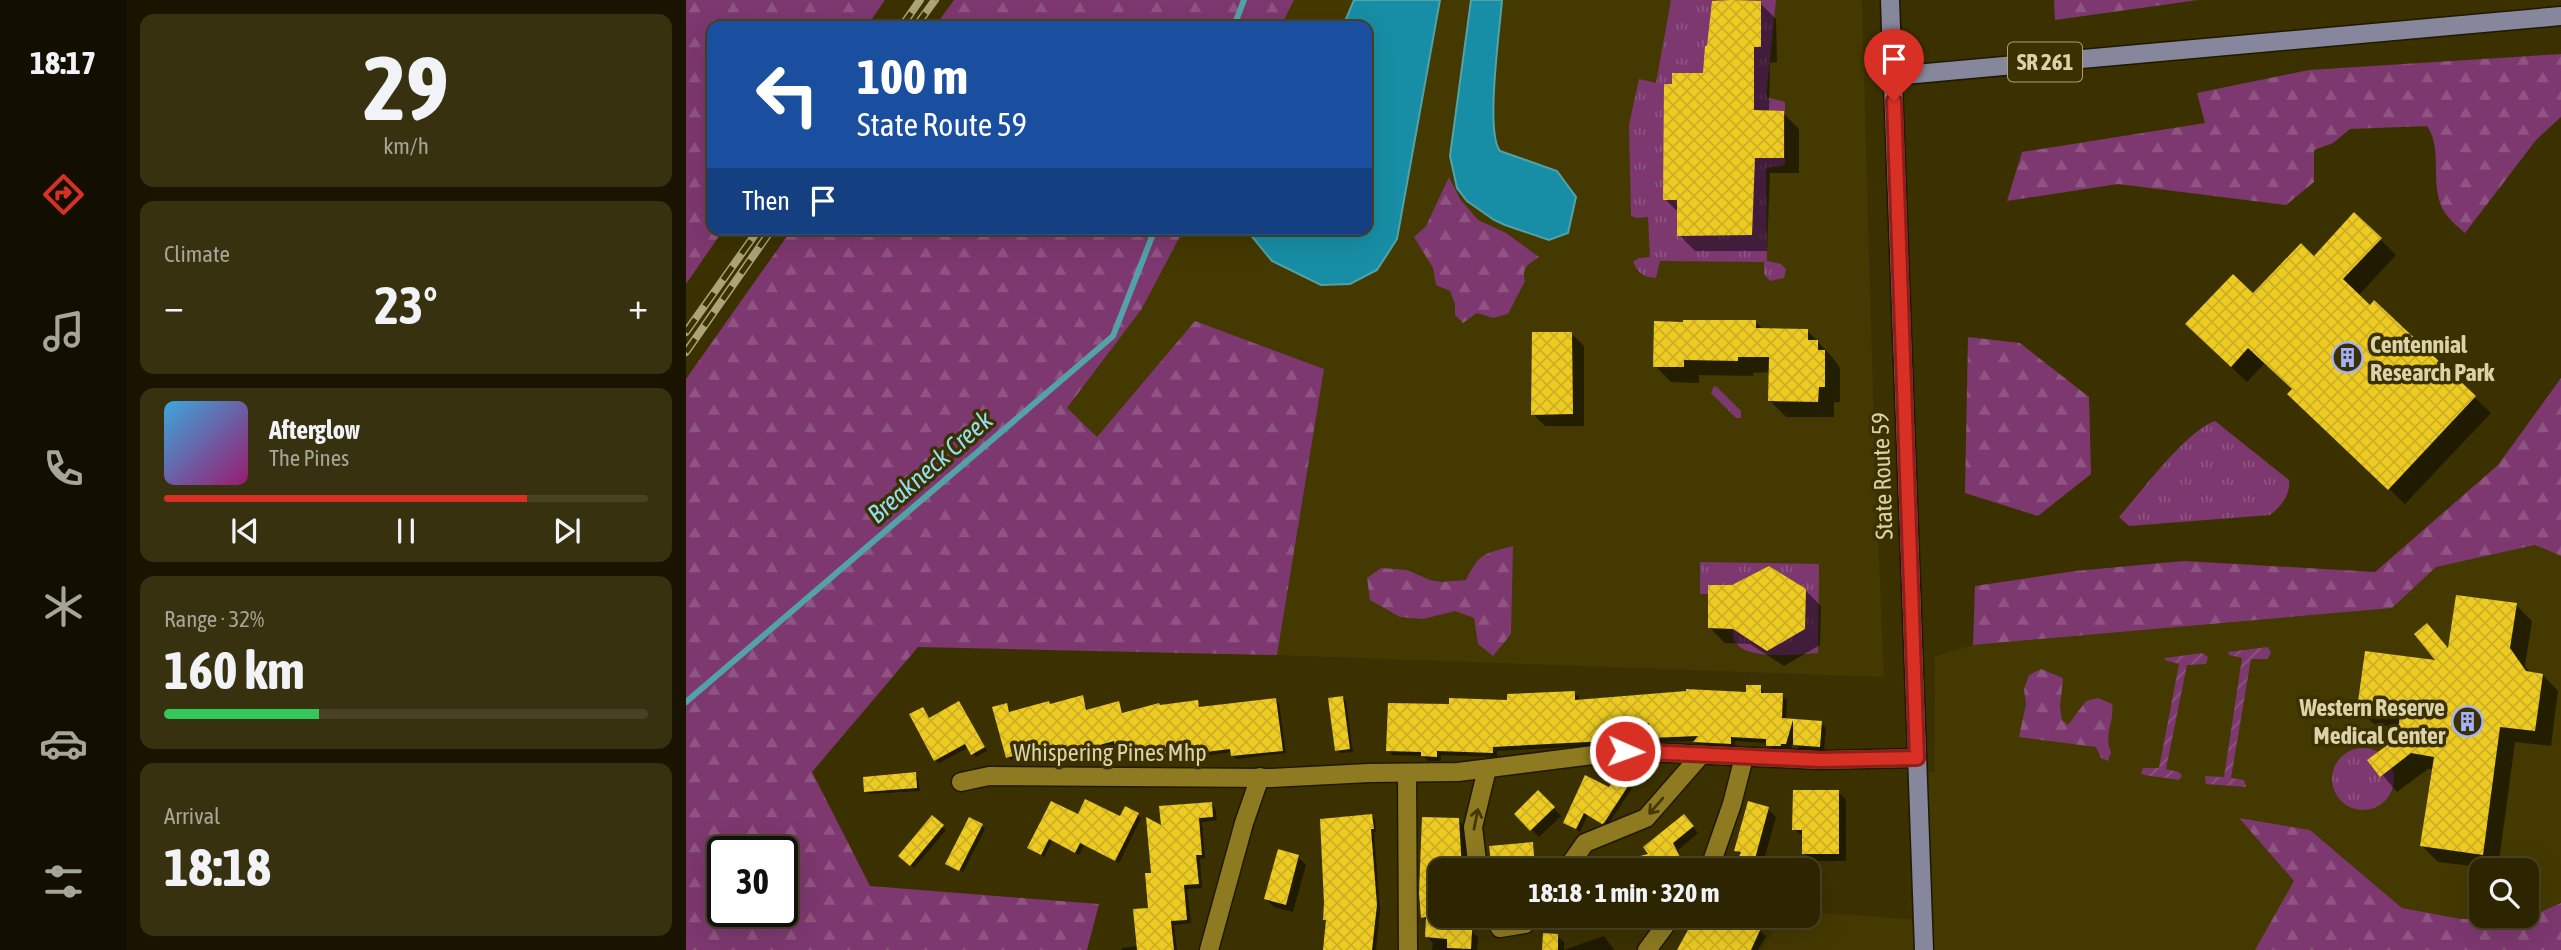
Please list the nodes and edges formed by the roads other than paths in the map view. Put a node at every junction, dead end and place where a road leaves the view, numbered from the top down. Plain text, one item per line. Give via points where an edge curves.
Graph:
1 (1890, 0) edge
2 (2561, 16) edge
3 (1893, 76) junction
4 (1701, 755) junction
5 (1744, 757) junction
6 (1917, 758) junction
7 (1487, 769) junction
8 (1407, 773) junction
9 (1260, 778) junction
10 (961, 782) dead end
11 (1477, 858) edge
12 (1574, 858) edge
13 (1713, 858) edge
14 (1663, 928) edge
15 (1209, 950) edge
16 (1408, 950) edge
17 (1647, 950) edge
18 (1924, 950) edge

1 - 3 main road, State Route 59
2 - 3 main road, SR 261
3 - 6 main road, State Route 59
4 - 5 street, Whispering Pines Mhp
4 - 7 street, Whispering Pines Mhp via 1625,751
4 -> 12 street via 1646,818 1584,844
5 - 6 street, Whispering Pines Mhp
5 - 13 street
6 - 18 main road, State Route 59
7 - 8 street, Whispering Pines Mhp
11 -> 7 street via 1473,827
8 - 9 street, Whispering Pines Mhp
8 - 16 street
9 - 10 street, Whispering Pines Mhp via 989,776
9 - 15 street
14 - 17 street

